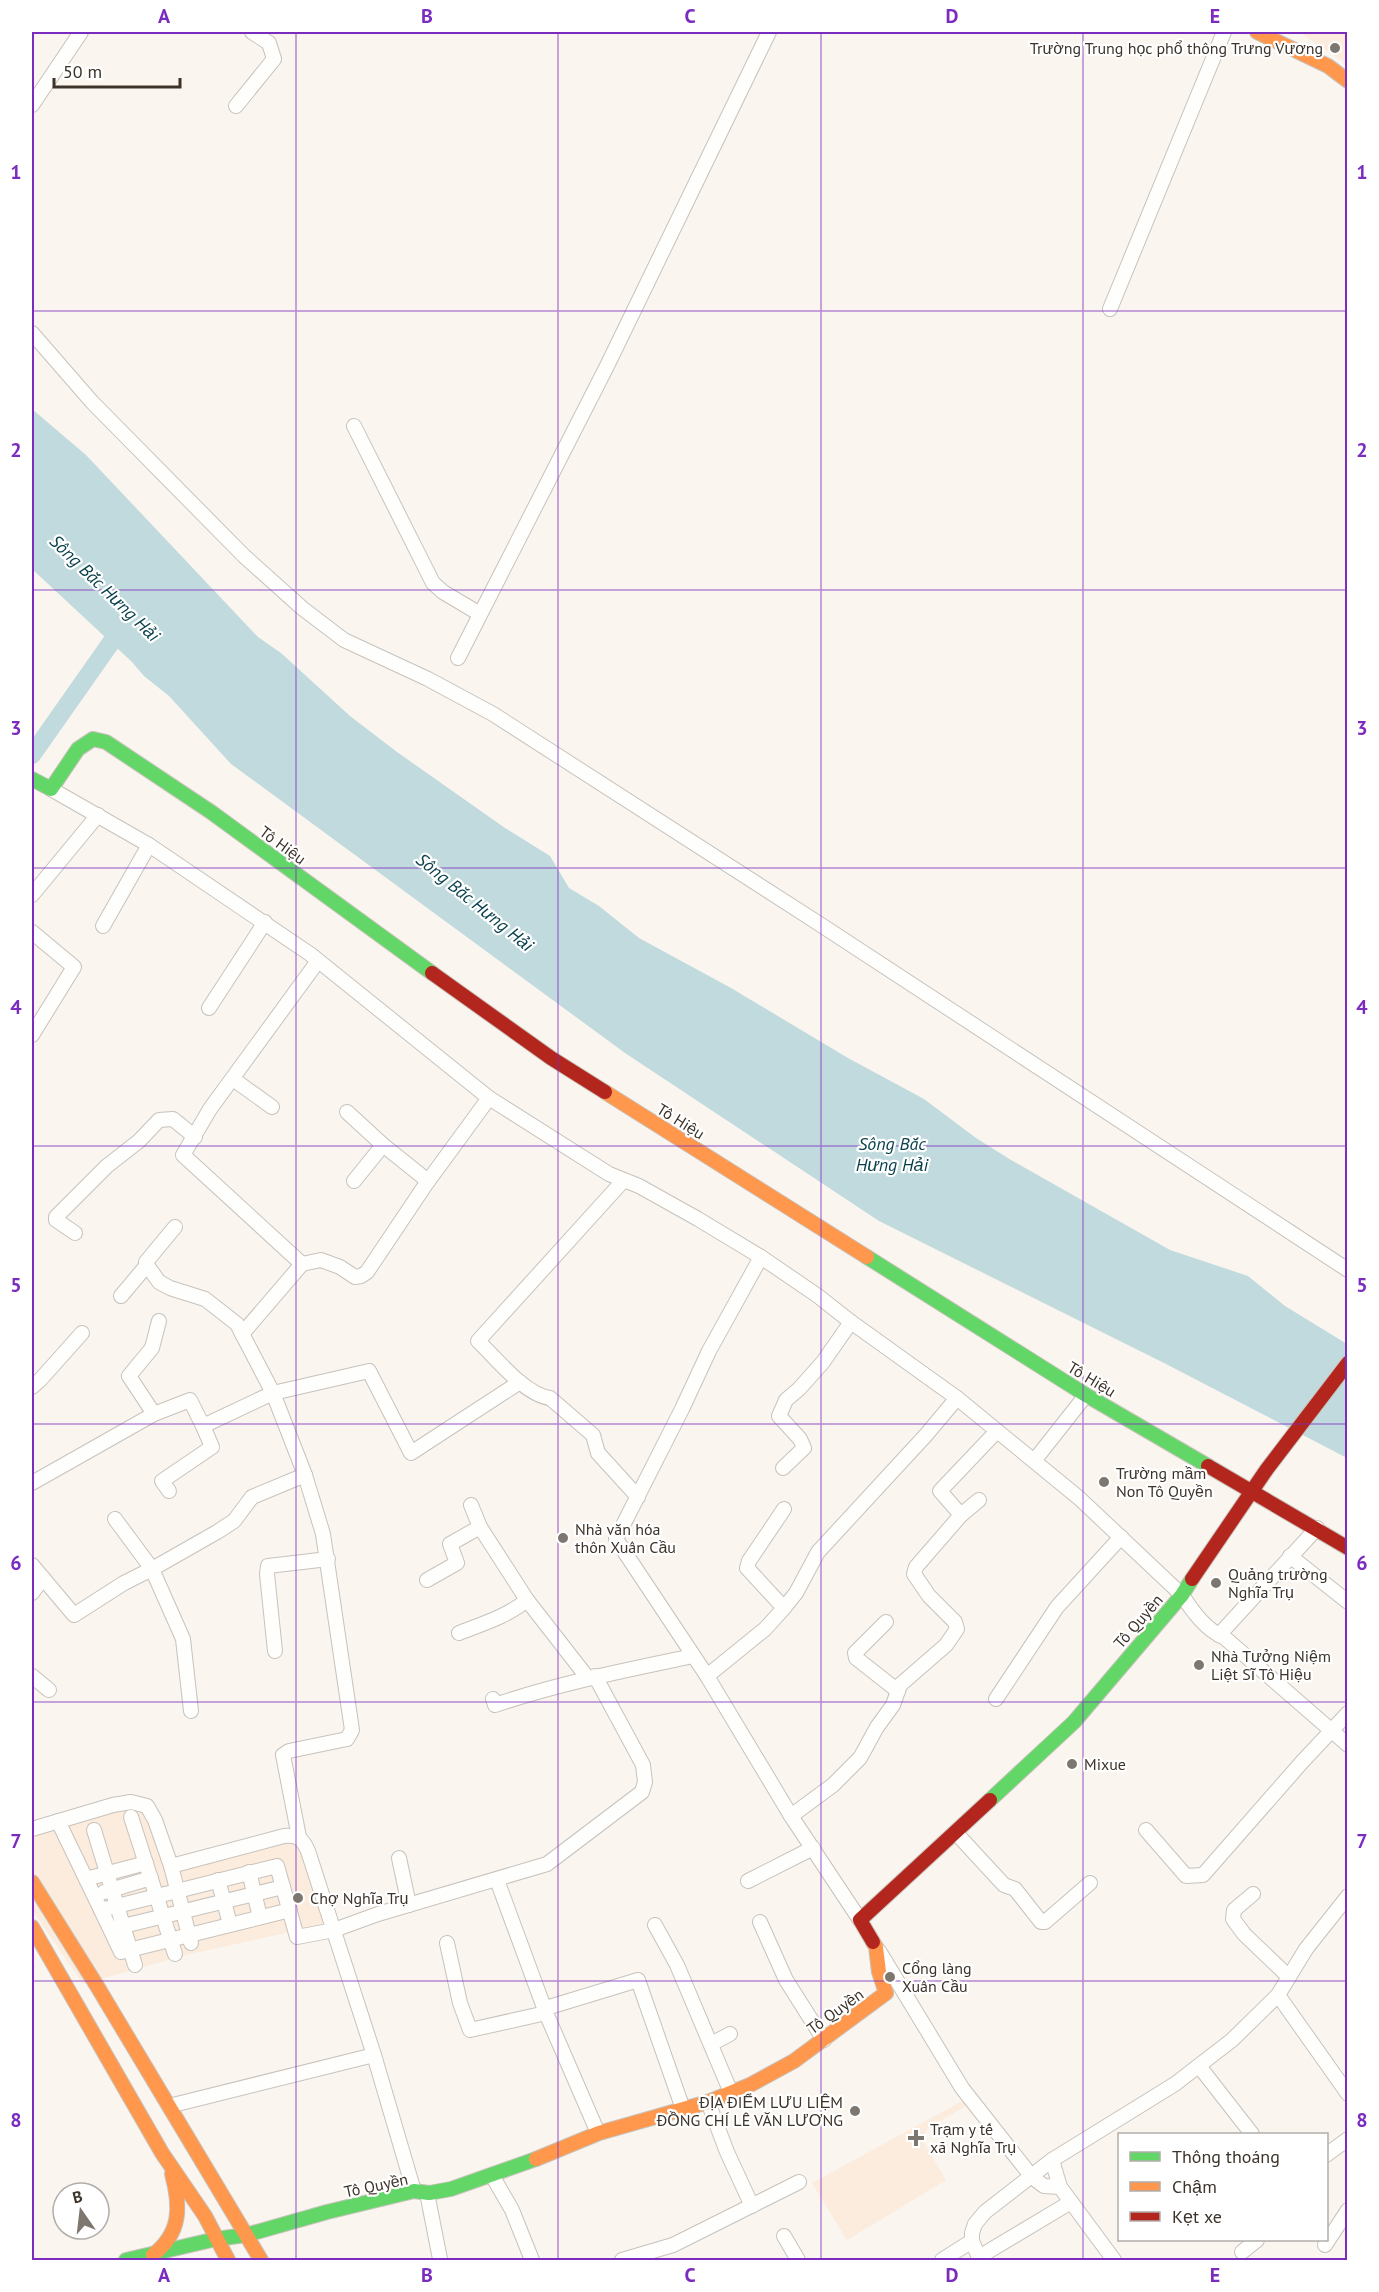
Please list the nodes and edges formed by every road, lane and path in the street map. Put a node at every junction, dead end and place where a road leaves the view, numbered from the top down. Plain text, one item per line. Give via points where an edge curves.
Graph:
1 (81, 32) edge
2 (252, 32) edge
3 (769, 32) edge
4 (1224, 32) edge
5 (1257, 32) edge
6 (1347, 81) edge
7 (32, 105) edge
8 (236, 106) dead end
9 (1110, 309) dead end
10 (32, 333) edge
11 (354, 426) dead end
12 (480, 614) junction
13 (458, 658) dead end
14 (40, 784) edge
15 (98, 815) junction
16 (149, 845) junction
17 (32, 895) edge
18 (265, 922) junction
19 (103, 926) dead end
20 (32, 932) edge
21 (318, 961) junction
22 (209, 1008) dead end
23 (32, 1035) edge
24 (233, 1079) junction
25 (489, 1098) junction
26 (273, 1107) dead end
27 (347, 1112) dead end
28 (195, 1137) junction
29 (383, 1145) junction
30 (623, 1180) junction
31 (354, 1181) dead end
32 (428, 1181) junction
33 (175, 1227) dead end
34 (75, 1233) dead end
35 (761, 1257) junction
36 (302, 1264) junction
37 (147, 1265) junction
38 (1347, 1270) edge
39 (121, 1296) dead end
40 (159, 1321) dead end
41 (851, 1322) junction
42 (82, 1333) dead end
43 (242, 1334) junction
44 (1347, 1364) edge
45 (520, 1382) junction
46 (32, 1386) edge
47 (273, 1393) junction
48 (1086, 1395) junction
49 (957, 1398) junction
50 (154, 1414) junction
51 (203, 1426) junction
52 (997, 1431) junction
53 (1034, 1461) junction
54 (783, 1468) dead end
55 (305, 1475) junction
56 (32, 1483) edge
57 (169, 1491) dead end
58 (1252, 1493) junction
59 (638, 1497) junction
60 (979, 1500) dead end
61 (471, 1505) dead end
62 (784, 1509) dead end
63 (961, 1515) junction
64 (114, 1519) dead end
65 (480, 1527) junction
66 (1317, 1528) junction
67 (1120, 1537) junction
68 (1347, 1548) edge
69 (1290, 1556) junction
70 (328, 1559) junction
71 (32, 1565) edge
72 (152, 1569) junction
73 (43, 1578) junction
74 (427, 1580) dead end
75 (32, 1593) edge
76 (1182, 1595) junction
77 (527, 1600) junction
78 (1347, 1602) edge
79 (784, 1608) junction
80 (886, 1622) dead end
81 (459, 1633) dead end
82 (1219, 1635) junction
83 (275, 1651) dead end
84 (693, 1656) junction
85 (32, 1676) edge
86 (706, 1676) junction
87 (591, 1677) junction
88 (49, 1690) dead end
89 (898, 1691) junction
90 (493, 1699) dead end
91 (996, 1699) dead end
92 (190, 1711) dead end
93 (1347, 1713) edge
94 (1330, 1731) junction
95 (1347, 1745) edge
96 (791, 1816) junction
97 (131, 1817) dead end
98 (58, 1821) junction
99 (32, 1829) edge
100 (94, 1830) dead end
101 (1146, 1830) dead end
102 (956, 1833) junction
103 (299, 1837) junction
104 (813, 1848) junction
105 (399, 1858) dead end
106 (146, 1863) junction
107 (171, 1866) junction
108 (249, 1872) junction
109 (107, 1874) junction
110 (151, 1878) junction
111 (86, 1879) junction
112 (219, 1880) junction
113 (497, 1880) junction
114 (748, 1881) dead end
115 (32, 1882) edge
116 (1090, 1883) dead end
117 (193, 1886) junction
118 (283, 1887) junction
119 (112, 1890) junction
120 (178, 1890) junction
121 (254, 1893) junction
122 (1253, 1894) dead end
123 (94, 1895) junction
124 (156, 1896) junction
125 (1347, 1896) edge
126 (224, 1901) junction
127 (409, 1905) junction
128 (117, 1906) junction
129 (198, 1907) junction
130 (101, 1910) junction
131 (183, 1910) junction
132 (290, 1910) junction
133 (163, 1916) junction
134 (260, 1917) junction
135 (860, 1920) junction
136 (760, 1922) dead end
137 (230, 1924) junction
138 (655, 1925) dead end
139 (32, 1927) edge
140 (117, 1927) junction
141 (204, 1930) junction
142 (334, 1930) junction
143 (190, 1938) junction
144 (170, 1939) junction
145 (447, 1943) dead end
146 (876, 1947) junction
147 (130, 1950) junction
148 (175, 1954) dead end
149 (135, 1965) dead end
150 (1289, 1977) junction
151 (900, 1985) junction
152 (886, 1993) junction
153 (1278, 1995) junction
154 (546, 2011) junction
155 (730, 2034) dead end
156 (824, 2040) junction
157 (711, 2044) junction
158 (374, 2055) junction
159 (1199, 2066) junction
160 (1347, 2094) edge
161 (732, 2095) junction
162 (708, 2102) junction
163 (683, 2109) junction
164 (156, 2114) junction
165 (1113, 2122) junction
166 (598, 2133) junction
167 (1121, 2133) edge
168 (1251, 2133) edge
169 (1347, 2139) edge
170 (1328, 2153) edge
171 (1052, 2160) junction
172 (168, 2163) junction
173 (493, 2177) junction
174 (1032, 2177) junction
175 (799, 2182) dead end
176 (1060, 2187) junction
177 (420, 2192) junction
178 (1071, 2202) junction
179 (752, 2206) junction
180 (1347, 2210) edge
181 (246, 2235) junction
182 (783, 2236) dead end
183 (216, 2239) junction
184 (1328, 2240) edge
185 (972, 2241) junction
186 (1256, 2241) edge
187 (1328, 2241) edge
188 (1325, 2245) dead end
189 (1242, 2252) dead end
190 (151, 2256) junction
191 (440, 2259) edge
192 (980, 2259) edge
193 (126, 2260) edge
194 (228, 2260) edge
195 (261, 2260) edge
196 (532, 2260) edge
197 (622, 2260) edge
198 (798, 2260) edge
199 (942, 2260) edge
200 (1114, 2260) edge

1 - 7 street
2 - 8 street via 269,43 274,58
3 - 12 street via 607,366
4 - 9 street
5 - 6 main road via 1328,66
10 - 38 street via 92,402 244,556 344,640 493,714
11 - 12 street via 433,583
12 - 13 street
14 - 15 street
14 - 48 main road, Tô Hiệu via 93,739 106,742 211,812 551,1058
15 - 16 street
15 - 17 street
16 - 18 street
16 - 19 street
18 - 21 street
18 - 22 street
20 - 23 street via 74,967
21 - 24 street
21 - 25 street
24 - 26 street
24 - 28 street
25 - 30 street
25 - 32 street
27 - 29 street
28 - 34 street via 173,1119 159,1120 56,1217
28 - 36 street via 183,1155
29 - 31 street
29 - 32 street
30 - 35 street
30 - 45 street via 478,1341
32 - 36 street via 361,1276 355,1277 321,1260
33 - 37 street via 150,1254
35 - 41 street
35 - 59 street via 709,1351
36 - 43 street
37 - 39 street
37 - 43 street via 159,1282 205,1299 226,1314
40 - 50 street via 152,1348 129,1376
41 - 49 street
41 - 54 street via 823,1362 786,1400 779,1416 804,1449
42 - 46 street
43 - 47 street
44 - 58 main road, Tô Quyền
45 - 47 street via 411,1453 369,1371
45 - 59 street via 550,1398 593,1435 598,1453
47 - 51 street
47 - 55 street
48 - 53 street
48 - 58 main road, Tô Hiệu
49 - 52 street
49 - 79 street via 818,1552
50 - 51 street via 189,1400
50 - 56 street
51 - 57 street via 212,1447 162,1481
52 - 53 street
52 - 63 street via 940,1491
53 - 67 street
55 - 70 street
55 - 72 street via 252,1497 234,1521
58 - 66 main road, Tô Hiệu
58 - 76 main road, Tô Quyền
59 - 84 street via 616,1539
60 - 63 street
61 - 65 street
62 - 79 street via 747,1568
63 - 89 street via 914,1574 928,1596 956,1622 957,1629 946,1645 905,1679
64 - 72 street
65 - 74 street via 450,1544 457,1563
65 - 77 street
66 - 68 main road, Tô Hiệu
66 - 69 street
67 - 76 street
67 - 91 street via 1057,1607
69 - 78 street
69 - 82 street
70 - 83 street via 268,1566
70 - 103 street via 352,1730 347,1739 283,1755
71 - 73 street
72 - 73 street via 74,1615
72 - 92 street via 183,1639
73 - 75 street
76 - 82 street via 1192,1611
76 - 102 main road, Tô Quyền via 1074,1722
77 - 81 street
77 - 87 street
79 - 86 street via 765,1629
80 - 89 street via 855,1653 856,1658
82 - 94 street
84 - 86 street
84 - 87 street
85 - 88 street
86 - 96 street
87 - 90 street via 495,1705
87 - 113 street via 643,1765 642,1792 547,1864
89 - 96 street via 893,1706 860,1758 833,1785
93 - 94 street
94 - 95 street
94 - 101 street via 1203,1875 1185,1876
96 - 104 street
97 - 106 street
98 - 99 street
98 - 107 street via 131,1802 147,1806
98 - 111 street
100 - 109 street
102 - 116 street via 1004,1885 1015,1889 1041,1922
102 - 135 main road, Tô Quyền
103 - 107 street via 284,1836
103 - 142 street via 308,1851
104 - 114 street
104 - 135 street
105 - 127 street
106 - 109 street
106 - 110 street
107 - 120 street
108 - 112 street
108 - 118 street via 277,1866
108 - 121 street
109 - 111 street
109 - 119 street
110 - 119 street
110 - 124 street
111 - 123 street
112 - 117 street
112 - 126 street
113 - 127 street
113 - 154 street
115 - 164 main road via 97,1986
117 - 120 street
117 - 129 street
118 - 121 street
118 - 132 street
119 - 123 street
119 - 128 street
120 - 124 street
120 - 131 street
121 - 126 street
121 - 134 street
122 - 150 street via 1234,1910 1233,1919
123 - 130 street
124 - 128 street
124 - 133 street
125 - 150 street
126 - 129 street
126 - 137 street
127 - 142 street
128 - 130 street
128 - 140 street
129 - 131 street
129 - 141 street
130 - 140 street
131 - 133 street
131 - 143 street
132 - 134 street
132 - 142 street via 297,1937
133 - 140 street
133 - 144 street
134 - 137 street
135 - 146 main road, Tô Quyền
136 - 156 street via 789,1986
137 - 141 street
138 - 157 street
139 - 164 main road
140 - 147 street via 121,1952
141 - 143 street
142 - 158 street
143 - 144 street
144 - 147 street
144 - 148 street
145 - 154 street via 471,2035
146 - 151 street
146 - 152 main road, Tô Quyền
147 - 149 street
150 - 153 street
151 - 152 street
151 - 174 street via 962,2088
152 - 156 main road, Tô Quyền
153 - 159 street
153 - 160 street
154 - 163 street via 638,1980
154 - 166 street
155 - 157 street
156 - 161 main road, Tô Quyền via 773,2074
157 - 161 street
158 - 164 street
158 - 177 street
159 - 165 street
159 - 168 street
161 - 162 main road, Tô Quyền
162 - 163 main road, Tô Quyền
162 - 179 street
163 - 166 main road, Tô Quyền
164 - 172 main road
164 - 181 main road
165 - 167 street
165 - 171 street
166 - 173 main road, Tô Quyền
169 - 170 street
171 - 174 street
171 - 176 street
172 - 183 main road
172 - 190 main road via 177,2191 178,2215 171,2238
173 - 177 main road, Tô Quyền
173 - 196 street via 512,2210
174 - 176 street via 1044,2186
174 - 185 street via 985,2212 975,2224
175 - 179 street
176 - 178 street
177 - 181 main road, Tô Quyền
177 - 191 street
178 - 192 street
178 - 200 street
179 - 197 street via 673,2245
180 - 184 street
181 - 183 main road, Tô Quyền
181 - 195 main road
182 - 198 street
183 - 190 main road, Tô Quyền
183 - 194 main road
185 - 192 street
185 - 199 street
186 - 189 street
187 - 188 street
190 - 193 main road, Tô Quyền

